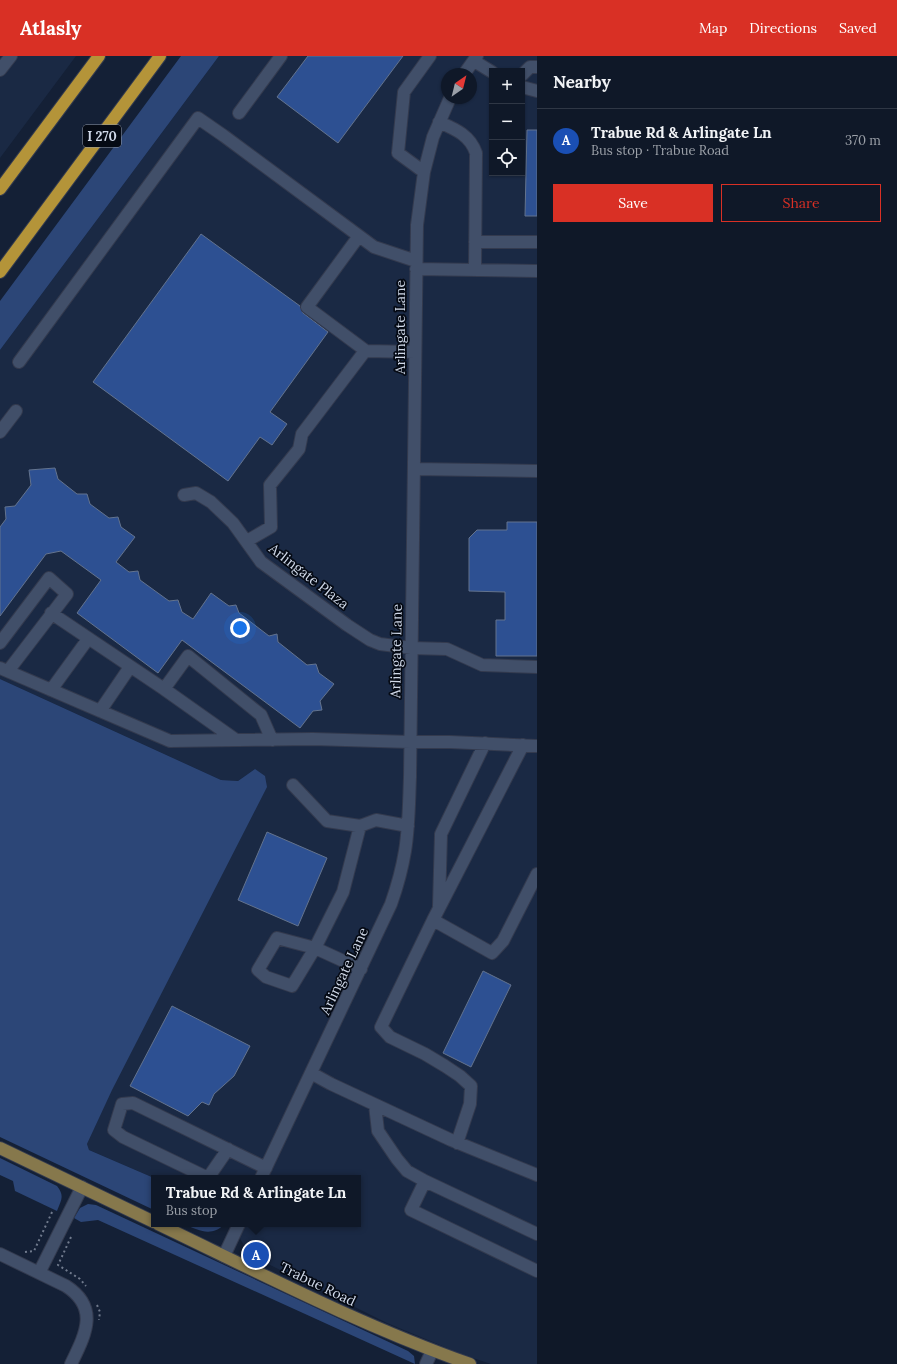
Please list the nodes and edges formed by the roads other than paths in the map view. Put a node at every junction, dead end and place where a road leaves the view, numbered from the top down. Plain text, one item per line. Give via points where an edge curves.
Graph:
1 (11, 56) edge
2 (99, 56) edge
3 (160, 56) edge
4 (281, 56) edge
5 (430, 56) edge
6 (476, 58) edge
7 (537, 67) edge
8 (468, 68) edge
9 (489, 69) edge
10 (0, 70) edge
11 (525, 72) edge
12 (525, 88) edge
13 (537, 91) edge
14 (447, 104) edge
15 (239, 113) dead end
16 (439, 122) junction
17 (424, 172) junction
18 (0, 190) edge
19 (359, 236) junction
20 (475, 242) junction
21 (537, 242) edge
22 (416, 265) junction
23 (475, 270) junction
24 (537, 271) edge
25 (0, 272) edge
26 (366, 351) junction
27 (415, 352) junction
28 (19, 362) dead end
29 (16, 411) dead end
30 (0, 432) edge
31 (414, 469) junction
32 (537, 471) edge
33 (184, 495) dead end
34 (246, 541) junction
35 (51, 613) junction
36 (88, 639) junction
37 (0, 642) edge
38 (411, 648) junction
39 (130, 667) junction
40 (537, 667) edge
41 (4, 670) edge
42 (164, 689) junction
43 (51, 690) junction
44 (100, 711) junction
45 (236, 740) junction
46 (272, 740) junction
47 (410, 742) junction
48 (485, 743) junction
49 (523, 745) junction
50 (537, 746) edge
51 (293, 785) dead end
52 (360, 826) junction
53 (408, 826) junction
54 (537, 874) edge
55 (438, 908) junction
56 (432, 920) junction
57 (315, 948) junction
58 (361, 969) junction
59 (312, 1073) junction
60 (375, 1105) junction
61 (457, 1143) junction
62 (0, 1148) edge
63 (228, 1149) junction
64 (264, 1173) edge
65 (202, 1175) edge
66 (210, 1175) edge
67 (537, 1175) edge
68 (425, 1181) junction
69 (82, 1187) junction
70 (151, 1221) edge
71 (164, 1227) edge
72 (238, 1227) edge
73 (537, 1234) edge
74 (0, 1254) edge
75 (224, 1256) junction
76 (537, 1271) edge
77 (39, 1273) junction
78 (432, 1351) junction
79 (71, 1364) edge
80 (426, 1364) edge
81 (470, 1364) edge

1 - 10 street
2 - 18 highway
3 - 25 highway, I 270
4 - 15 street
5 - 17 street via 404,92 398,154
6 - 8 street
6 - 9 street
7 - 11 street via 530,67
12 - 13 street
14 - 16 street, Arlingate Lane
16 - 17 street, Arlingate Lane
16 - 20 street via 463,134 471,142 476,154
17 - 22 street, Arlingate Lane via 417,225
19 - 22 street via 374,247
19 - 26 street via 307,307
19 - 28 street via 198,118
20 - 21 street
20 - 23 street
22 - 23 street
22 - 27 street, Arlingate Lane
23 - 24 street
26 - 27 street
26 - 34 street via 302,434 299,449 270,485 271,527
27 - 31 street, Arlingate Lane
29 - 30 street
31 - 32 street
31 - 38 street, Arlingate Lane
33 - 34 street, Arlingate Plaza via 196,493 211,502 233,523
34 - 38 street, Arlingate Plaza via 261,562 370,640 380,644
35 - 36 street
35 - 37 street via 67,594 48,578
35 - 41 street
36 - 39 street
36 - 43 street
38 - 40 street, Arlingate Plaza via 447,649 482,665
38 - 47 street, Arlingate Lane
39 - 42 street
39 - 44 street
41 - 43 street
42 - 45 street
42 - 46 street via 188,656 261,714
43 - 44 street
44 - 45 street via 170,741
45 - 46 street
46 - 47 street
47 - 48 street
47 - 53 street, Arlingate Lane
48 - 49 street
48 - 55 street via 442,834
49 - 50 street
49 - 55 street
51 - 52 street via 326,822
52 - 53 street via 376,820
52 - 57 street via 343,892
53 - 58 street, Arlingate Lane via 406,850 391,904
54 - 56 street via 503,941 492,953
55 - 56 street
56 - 61 street via 381,1027 390,1037 446,1066 471,1086 470,1104
57 - 57 street via 277,938 258,970 266,977 292,986
57 - 58 street
58 - 59 street, Arlingate Lane
59 - 60 street
59 - 64 street, Arlingate Lane
60 - 61 street
60 - 68 street via 378,1131 407,1171
61 - 67 street
62 - 69 main road
63 - 64 street
63 - 65 street via 133,1103 122,1104 114,1130 123,1137
63 - 66 street
68 - 73 street
68 - 76 street via 411,1210
69 - 70 main road
69 - 77 street
71 - 75 main road, Trabue Road
72 - 75 street
74 - 77 street
75 - 78 main road, Trabue Road via 368,1324
77 - 79 street via 75,1292 86,1308 87,1326
78 - 80 street
78 - 81 main road, Trabue Road

